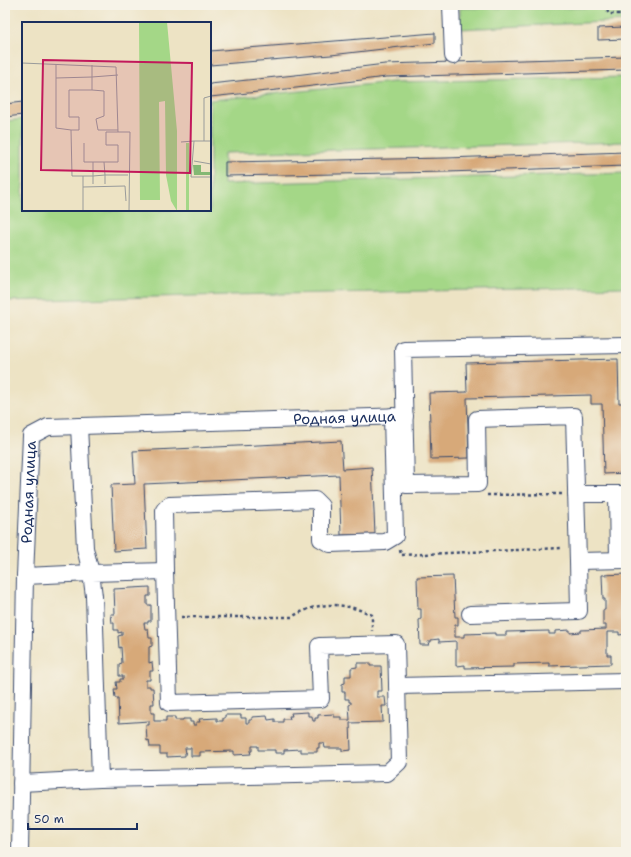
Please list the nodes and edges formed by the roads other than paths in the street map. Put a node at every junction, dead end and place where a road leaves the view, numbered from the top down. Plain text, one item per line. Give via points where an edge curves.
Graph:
1 (451, 5) edge
2 (453, 56) dead end
3 (626, 345) edge
4 (399, 416) junction
5 (79, 426) junction
6 (576, 494) junction
7 (622, 494) edge
8 (577, 554) junction
9 (622, 560) edge
10 (166, 571) junction
11 (91, 573) junction
12 (25, 576) junction
13 (470, 614) dead end
14 (626, 681) edge
15 (397, 686) junction
16 (100, 779) junction
17 (21, 783) junction
18 (20, 852) edge

1 - 2 street
3 - 4 street via 403,349
4 - 5 street, Родная улица
4 - 6 street via 406,485 478,484 477,419 574,416
4 - 10 street via 395,536 386,542 330,544 321,538 321,506 315,500 169,505 164,510
5 - 11 street via 85,548
5 - 12 street, Родная улица via 48,427 30,436
6 - 7 street
6 - 8 street
7 - 9 street
8 - 9 street
8 - 13 street via 579,611
10 - 11 street
10 - 15 street via 169,703 321,699 319,646 396,644
11 - 12 street
11 - 16 street
12 - 17 street, Родная улица
14 - 15 street
15 - 16 street via 399,762 387,773
16 - 17 street
17 - 18 street, Родная улица

